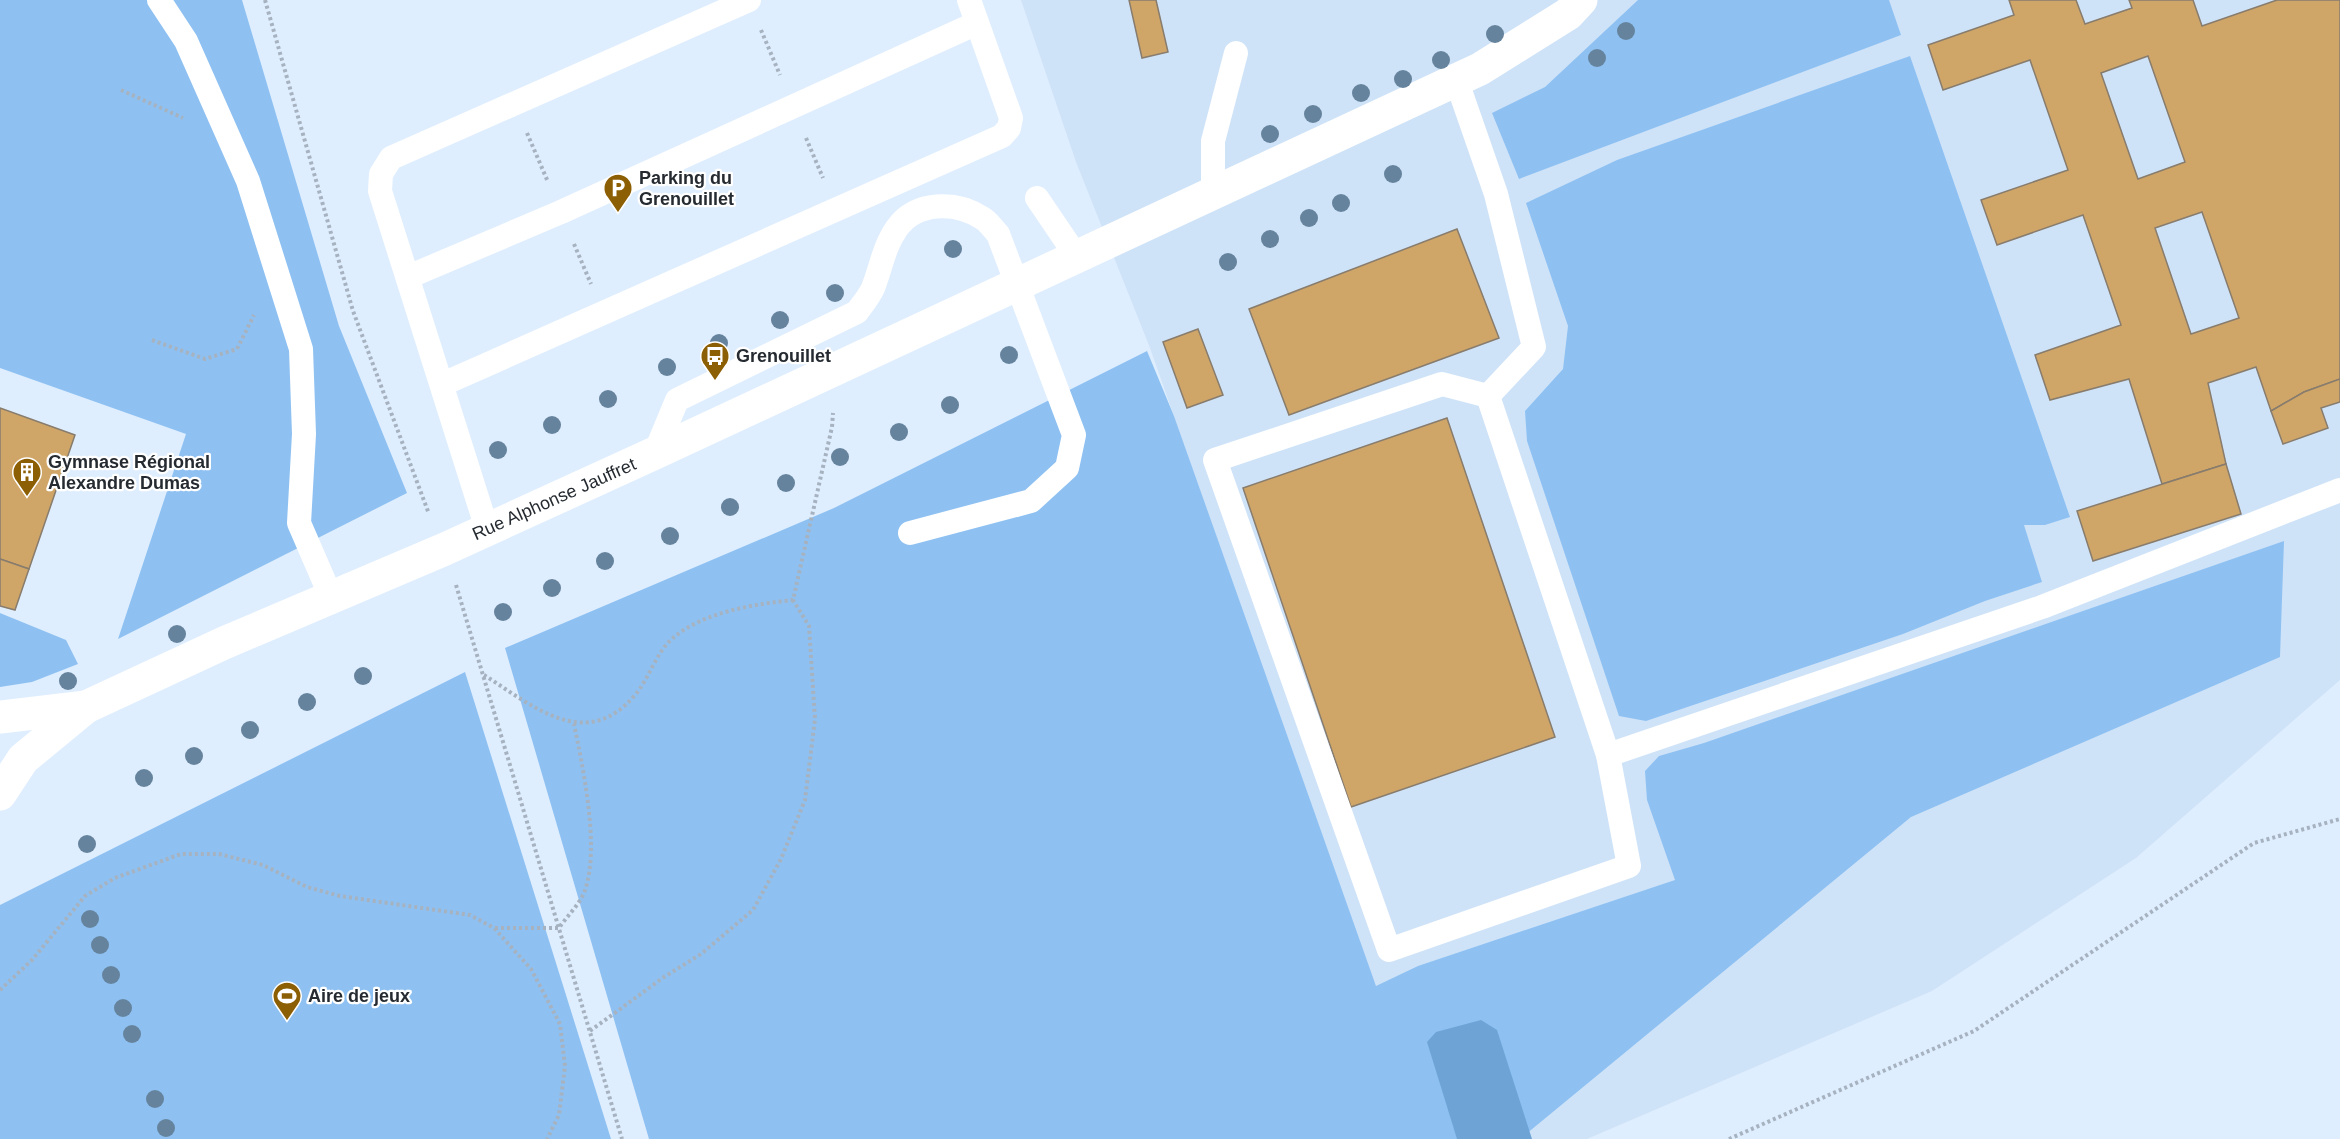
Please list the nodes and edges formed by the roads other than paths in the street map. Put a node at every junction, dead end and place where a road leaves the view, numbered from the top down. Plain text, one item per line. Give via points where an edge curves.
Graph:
1 (159, 0) edge
2 (749, 0) edge
3 (969, 0) edge
4 (1581, 0) edge
5 (977, 23) junction
6 (1236, 53) dead end
7 (1456, 79) junction
8 (927, 169) junction
9 (1213, 194) junction
10 (1037, 198) dead end
11 (941, 205) junction
12 (1077, 256) junction
13 (408, 277) junction
14 (1019, 284) junction
15 (442, 384) junction
16 (1488, 396) junction
17 (656, 453) junction
18 (2340, 490) edge
19 (487, 529) junction
20 (910, 533) dead end
21 (331, 597) junction
22 (86, 707) junction
23 (0, 717) edge
24 (1608, 755) junction
25 (0, 794) edge

1 - 21 lane via 186,41 248,181 301,349 304,434 299,523
2 - 13 lane via 392,158 381,174 380,191
3 - 5 lane
4 - 7 street, Rue Alphonse Jauffret via 1568,14 1480,69
5 - 8 lane via 1011,118 1009,128 1002,136
5 - 13 lane via 561,212
6 - 9 lane via 1213,141
7 - 9 street, Rue Alphonse Jauffret
7 - 16 lane via 1496,194 1534,347
8 - 11 lane
8 - 15 lane
9 - 12 street, Rue Alphonse Jauffret
10 - 12 lane
11 - 14 lane via 961,208 983,218 998,234
11 - 17 lane via 915,212 898,227 872,290 857,312 677,400
12 - 14 street, Rue Alphonse Jauffret
13 - 15 lane
14 - 17 street, Rue Alphonse Jauffret
14 - 20 lane via 1074,435 1067,468 1031,501
15 - 19 lane
16 - 24 lane
16 - 24 lane via 1442,384 1215,460 1389,950 1629,866
17 - 19 street, Rue Alphonse Jauffret
18 - 24 lane via 2042,607
19 - 21 street, Rue Alphonse Jauffret
21 - 22 street, Rue Alphonse Jauffret
22 - 23 street, Rue Alphonse Jauffret
22 - 25 street, Rue Alphonse Jauffret via 23,759

